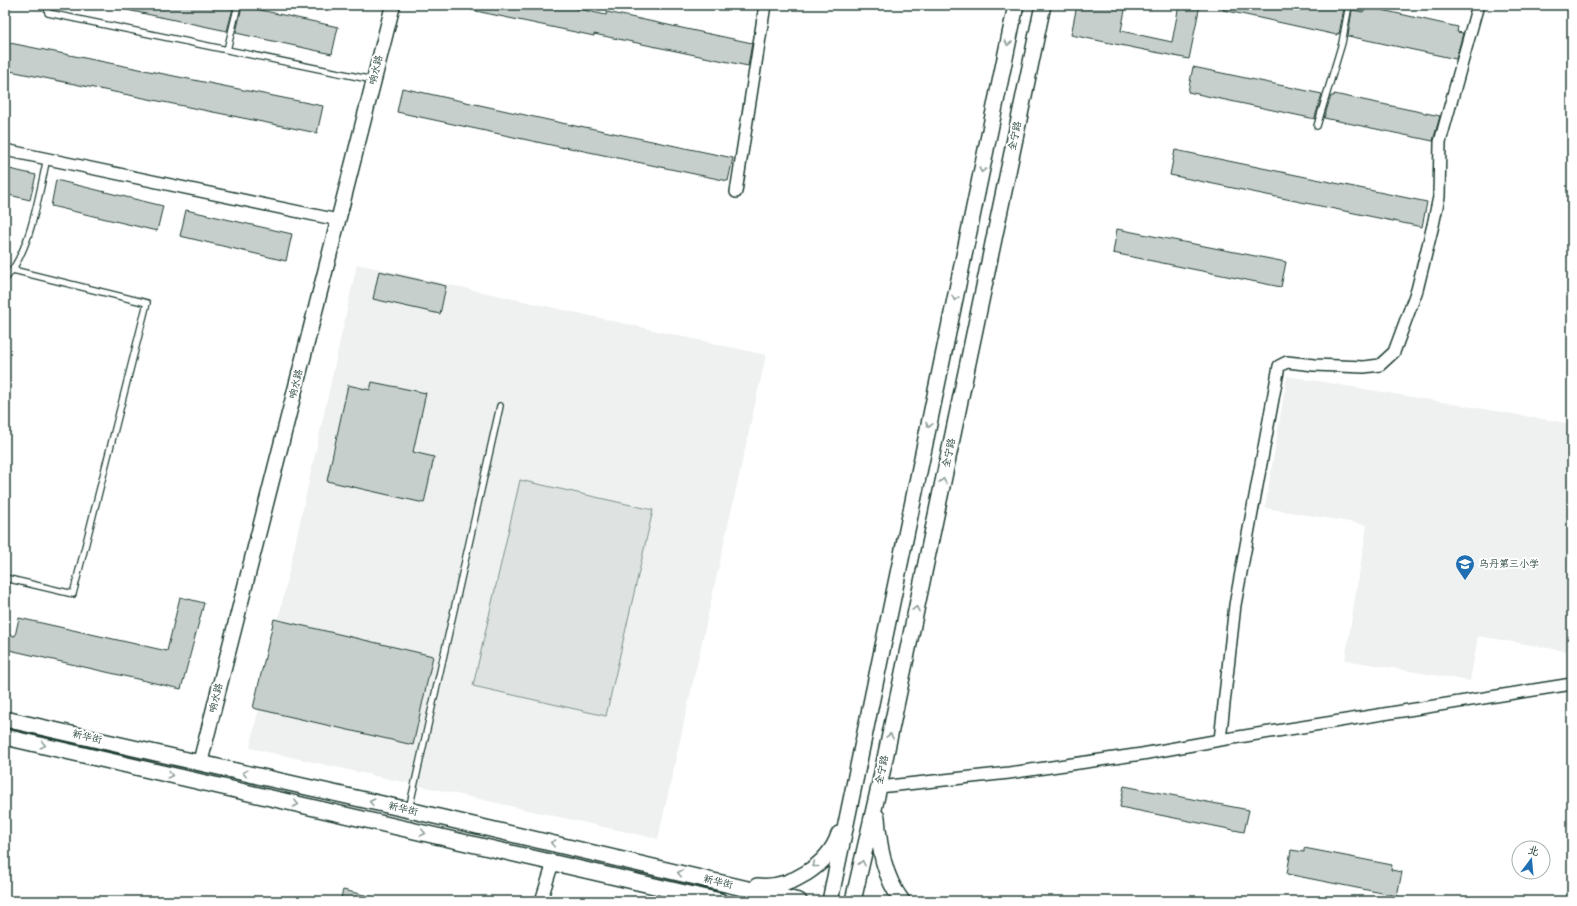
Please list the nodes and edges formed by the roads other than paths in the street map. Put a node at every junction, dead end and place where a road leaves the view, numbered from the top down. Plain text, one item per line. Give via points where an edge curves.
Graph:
1 (47, 5) edge
2 (238, 5) edge
3 (392, 5) edge
4 (765, 5) edge
5 (1016, 5) edge
6 (1043, 5) edge
7 (1349, 5) edge
8 (1478, 5) edge
9 (227, 50) junction
10 (373, 80) junction
11 (1317, 126) dead end
12 (5, 150) edge
13 (47, 158) junction
14 (736, 192) dead end
15 (338, 220) junction
16 (13, 270) junction
17 (5, 279) edge
18 (500, 406) dead end
19 (5, 581) edge
20 (1572, 684) edge
21 (5, 719) edge
22 (5, 737) edge
23 (1220, 740) junction
24 (200, 763) junction
25 (877, 794) junction
26 (852, 795) junction
27 (409, 810) junction
28 (553, 863) junction
29 (712, 880) junction
30 (698, 896) junction
31 (541, 901) edge
32 (713, 901) edge
33 (720, 901) edge
34 (800, 901) edge
35 (830, 901) edge
36 (853, 901) edge
37 (902, 901) edge

1 - 9 lane via 48,13
2 - 9 lane
3 - 10 street, 响水路
4 - 14 street
5 -> 26 main road
25 -> 6 main road, 全宁路
7 - 11 lane via 1342,43
8 - 23 street via 1440,142 1440,197 1417,290 1394,352 1380,365 1364,367 1287,362 1279,366 1235,605
9 - 10 lane
10 - 15 street, 响水路
12 - 13 street
13 - 15 street
13 - 16 lane via 32,228
15 - 24 street, 响水路
16 - 17 lane
16 - 19 lane via 147,303 73,594
18 - 27 lane
20 - 23 street
21 - 24 main road, 新华街
22 -> 28 main road, 新华街
23 - 25 street
27 -> 24 main road, 新华街
36 -> 25 main road, 全宁路
25 - 37 main road via 878,839 894,890
26 -> 29 main road via 837,840 824,859 804,874 774,886
26 - 35 main road
29 -> 27 main road, 新华街
28 - 30 main road, 新华街
28 - 31 street
29 - 34 main road, 新华街
30 - 32 main road
30 - 33 main road, 新华街

